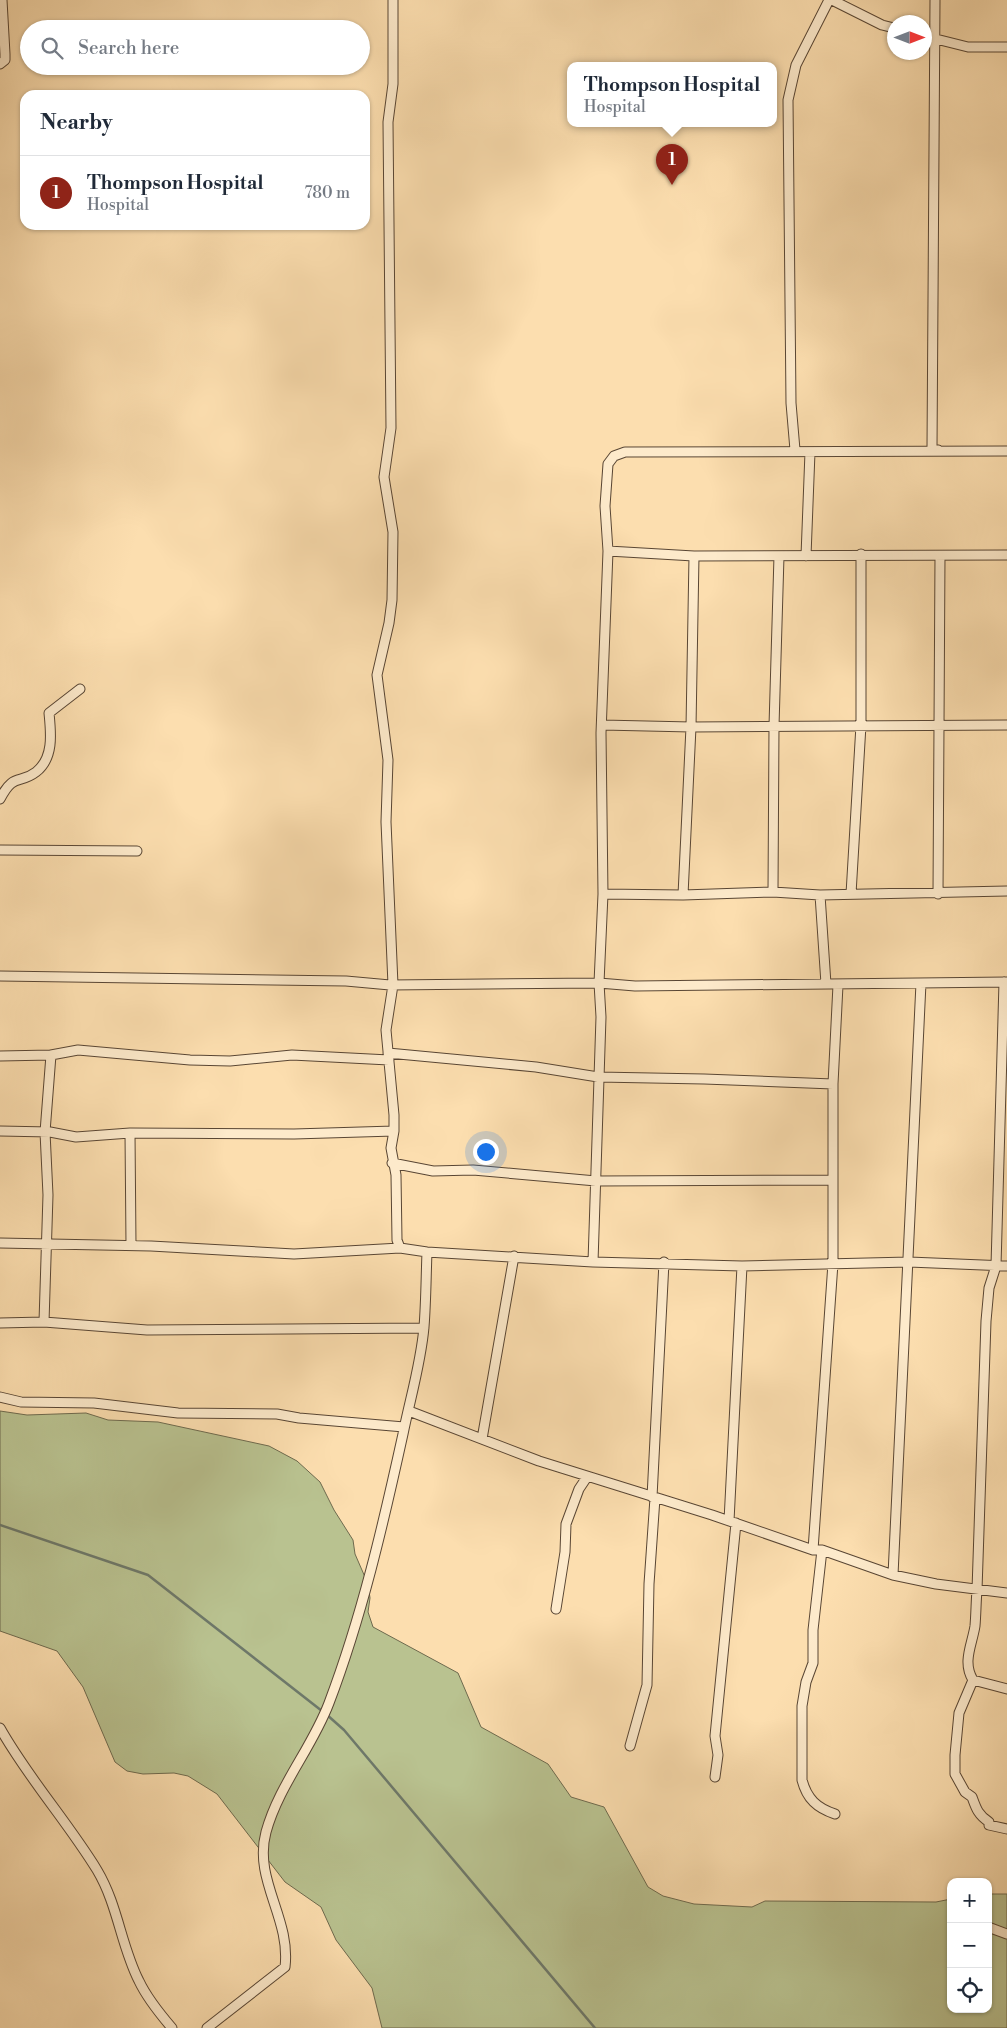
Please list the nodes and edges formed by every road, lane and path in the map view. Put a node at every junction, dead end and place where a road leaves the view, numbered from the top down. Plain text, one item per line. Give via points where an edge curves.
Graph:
1 (2, 0) edge
2 (393, 0) edge
3 (829, 0) edge
4 (832, 0) edge
5 (935, 0) edge
6 (887, 26) edge
7 (932, 38) edge
8 (936, 39) junction
9 (1007, 47) edge
10 (0, 64) edge
11 (795, 450) junction
12 (940, 451) junction
13 (1007, 451) edge
14 (810, 452) junction
15 (608, 551) junction
16 (862, 554) junction
17 (1007, 555) edge
18 (694, 556) junction
19 (779, 556) junction
20 (806, 556) junction
21 (940, 556) junction
22 (80, 689) dead end
23 (602, 725) junction
24 (861, 725) junction
25 (1007, 725) edge
26 (774, 726) junction
27 (691, 727) junction
28 (939, 728) junction
29 (0, 799) edge
30 (0, 850) edge
31 (138, 851) dead end
32 (773, 892) junction
33 (1007, 892) edge
34 (603, 894) junction
35 (851, 894) junction
36 (938, 894) junction
37 (684, 895) junction
38 (820, 895) junction
39 (0, 976) edge
40 (1006, 982) edge
41 (599, 983) junction
42 (921, 983) junction
43 (826, 984) junction
44 (393, 985) junction
45 (838, 985) junction
46 (51, 1055) junction
47 (0, 1056) edge
48 (388, 1057) junction
49 (598, 1077) junction
50 (833, 1084) junction
51 (0, 1131) edge
52 (45, 1132) junction
53 (394, 1132) junction
54 (130, 1133) junction
55 (392, 1163) junction
56 (832, 1180) junction
57 (596, 1182) junction
58 (0, 1243) edge
59 (47, 1245) junction
60 (131, 1245) junction
61 (400, 1248) junction
62 (427, 1252) junction
63 (514, 1256) junction
64 (593, 1262) junction
65 (664, 1262) junction
66 (909, 1262) junction
67 (833, 1263) junction
68 (742, 1266) junction
69 (996, 1266) junction
70 (1007, 1266) edge
71 (44, 1322) junction
72 (0, 1323) edge
73 (424, 1328) junction
74 (0, 1397) edge
75 (409, 1411) junction
76 (404, 1427) junction
77 (482, 1439) junction
78 (587, 1477) junction
79 (654, 1498) junction
80 (732, 1522) junction
81 (818, 1550) junction
82 (893, 1575) junction
83 (977, 1590) junction
84 (1007, 1593) edge
85 (556, 1609) dead end
86 (973, 1680) junction
87 (1007, 1690) edge
88 (0, 1728) edge
89 (630, 1746) dead end
90 (715, 1777) dead end
91 (835, 1814) dead end
92 (1007, 1829) edge
93 (992, 1928) edge
94 (1007, 1934) edge
95 (172, 2028) edge
96 (207, 2028) edge

1 - 10 street via 5,54
2 - 44 street via 393,84 388,122 391,428 384,477 393,532 392,600 390,623 376,675 388,760 386,822
3 - 11 street via 796,64 788,100 791,403
4 - 6 street
5 - 8 street
7 - 8 street
8 - 9 street via 968,47
8 - 12 street via 932,449
11 - 14 street
11 - 15 street via 625,452 614,456 608,464
12 - 13 street
12 - 14 street
14 - 20 street
15 - 18 street
15 - 23 street
16 - 20 street
16 - 21 street
16 - 24 street
17 - 21 street
18 - 19 street
18 - 27 street
19 - 20 street
19 - 26 street
21 - 28 street
22 - 29 street via 49,713 52,738 47,760 35,773 12,780
23 - 27 street
23 - 34 street
24 - 26 street
24 - 28 street
24 - 35 street
25 - 28 street
26 - 27 street
26 - 32 street
27 - 37 street
28 - 36 street
30 - 31 street
32 - 37 street
32 - 38 street
33 - 36 street
34 - 37 street
34 - 41 street
35 - 36 street
35 - 38 street
38 - 43 street
39 - 44 street via 346,981
40 - 42 street
40 - 69 street
41 - 43 street via 635,986
41 - 44 street
41 - 49 street
42 - 45 street
42 - 66 street
43 - 45 street
44 - 48 street via 386,1030
45 - 50 street
46 - 47 street
46 - 48 street via 78,1050 220,1061 292,1055
46 - 52 street
48 - 49 street via 536,1067
48 - 53 street
49 - 50 street
49 - 57 street
50 - 56 street
51 - 52 street
52 - 54 street via 76,1136
52 - 59 street
53 - 54 street
53 - 55 street
54 - 60 street
55 - 57 street via 433,1171 473,1170
55 - 61 street via 396,1174 397,1240
56 - 57 street
56 - 67 street
57 - 64 street
58 - 59 street
59 - 60 street
59 - 71 street
60 - 61 street via 294,1254
61 - 62 street
62 - 63 street
62 - 73 street
63 - 64 street
63 - 77 street
64 - 65 street
65 - 68 street
65 - 79 street
66 - 67 street
66 - 69 street
66 - 82 street
67 - 68 street
67 - 81 street
68 - 80 street
69 - 70 street
69 - 83 street via 989,1288 986,1320
71 - 72 street
71 - 73 street via 147,1330
73 - 75 street
74 - 76 street via 20,1402 94,1403 178,1413 277,1414
75 - 76 street
75 - 77 street
76 - 96 street via 369,1582 328,1706 282,1790 266,1832 264,1872 286,1939 286,1967
77 - 78 street
78 - 79 street
78 - 85 street via 566,1524
79 - 80 street
79 - 89 street via 647,1684
80 - 81 street
80 - 90 street via 715,1736 718,1755
81 - 82 street
81 - 91 street via 813,1663 802,1706 802,1780 814,1805
82 - 83 street
83 - 84 street
83 - 86 street via 974,1627 967,1656 968,1672
86 - 87 street
86 - 92 street via 959,1714 955,1774 989,1825
88 - 95 street via 17,1758 98,1872 116,1911 139,1982
93 - 94 street

